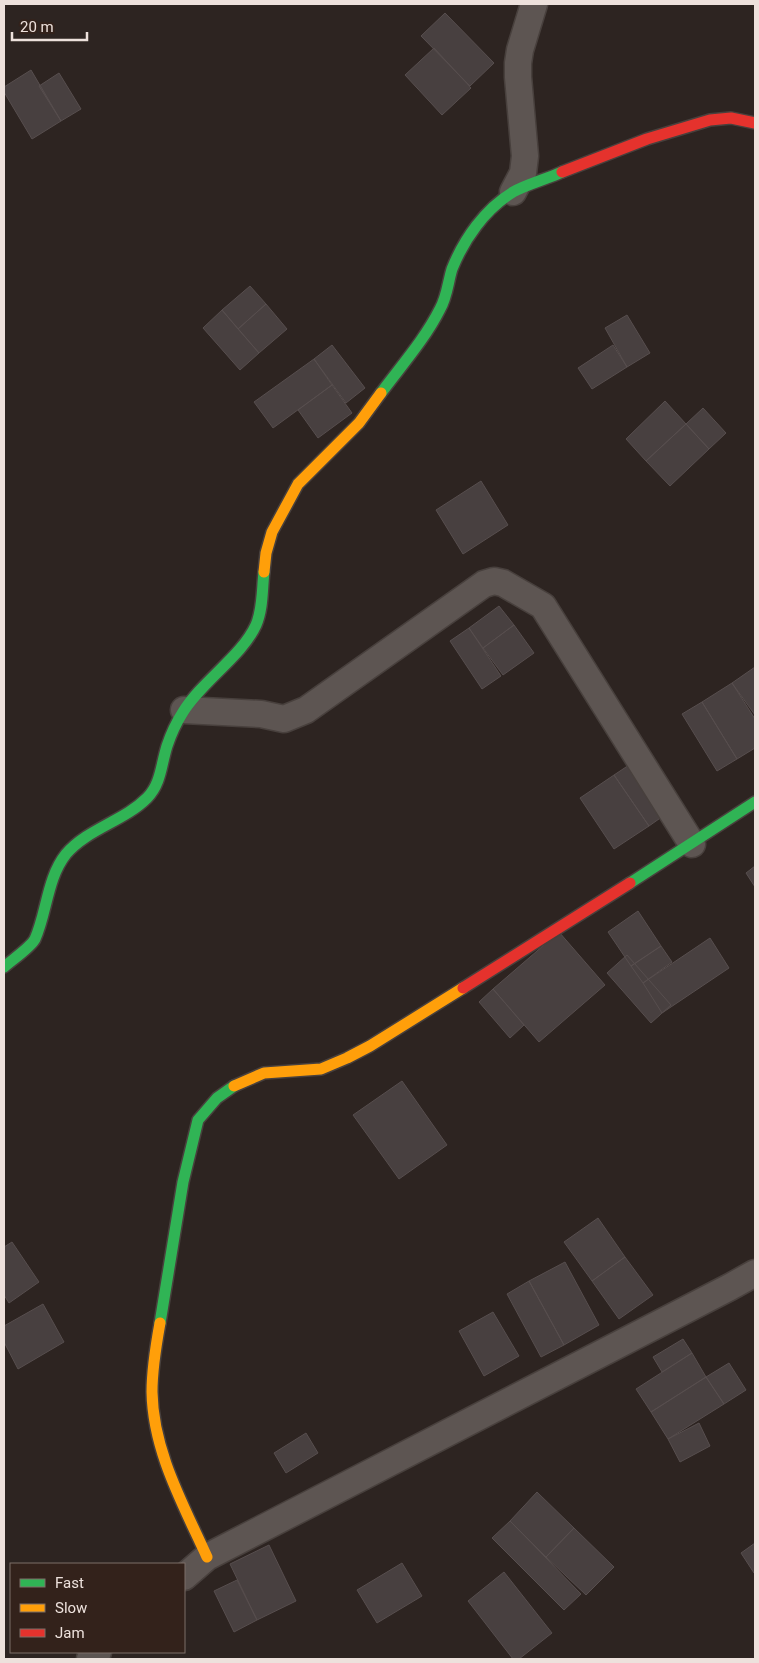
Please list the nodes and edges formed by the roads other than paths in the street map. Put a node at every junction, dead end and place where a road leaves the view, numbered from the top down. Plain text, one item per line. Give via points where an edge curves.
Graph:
1 (534, 4) edge
2 (755, 124) edge
3 (513, 192) junction
4 (184, 710) junction
5 (755, 802) edge
6 (692, 844) junction
7 (4, 968) edge
8 (755, 1273) edge
9 (206, 1558) junction
10 (185, 1576) edge

1 - 3 street via 520,50 518,77 525,164
2 - 3 street via 731,118 710,120 647,139
3 - 4 street via 478,224 462,247 442,306 418,344 359,423 298,484 272,532 256,624 246,641
4 - 6 street via 284,718 306,710 484,584 503,583 542,606
4 - 7 street via 167,747 158,781 148,797 67,852 57,868 34,941
5 - 6 street
6 - 9 street via 370,1046 320,1069 264,1073 238,1083 216,1098 198,1120 178,1211 156,1346 152,1392 157,1432 167,1470
8 - 9 street
9 - 10 street

